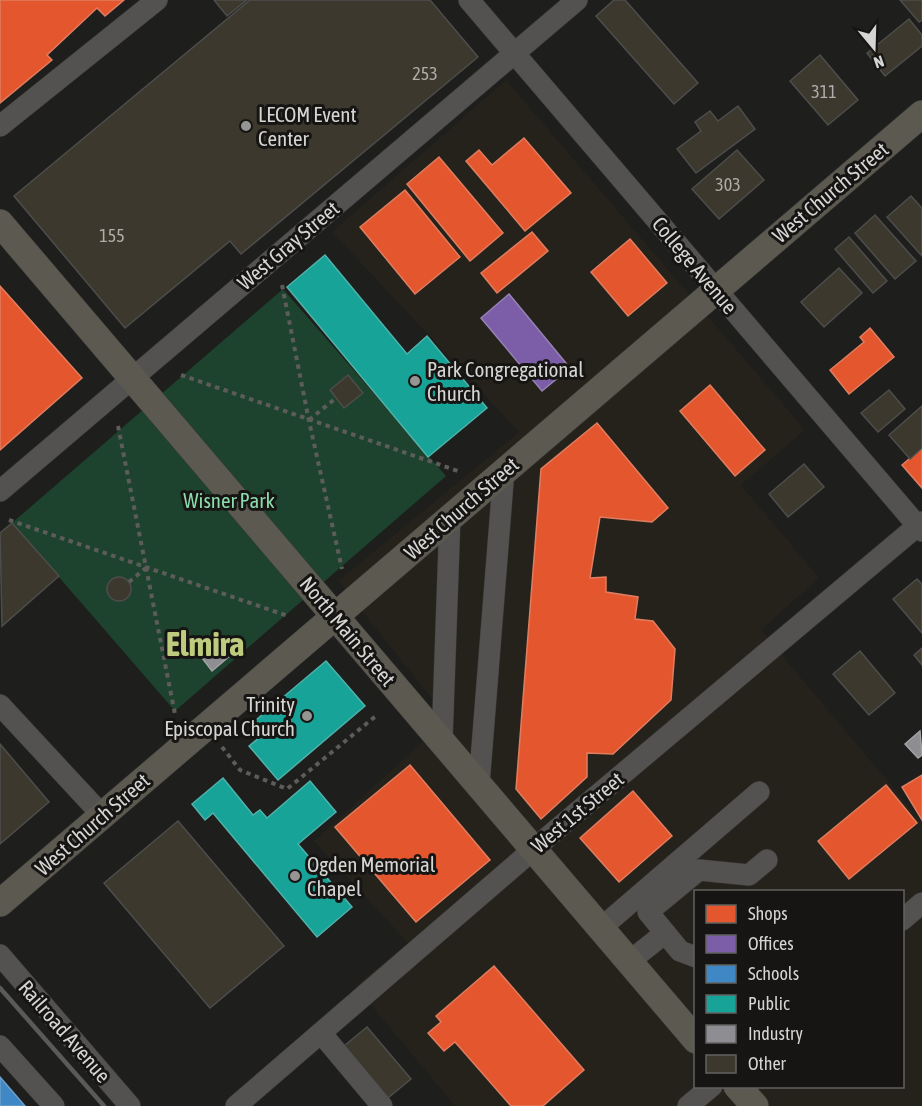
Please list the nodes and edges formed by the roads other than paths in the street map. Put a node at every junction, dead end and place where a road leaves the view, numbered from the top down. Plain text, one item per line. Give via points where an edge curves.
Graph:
1 (158, 0) edge
2 (469, 0) edge
3 (577, 0) edge
4 (514, 53) junction
5 (922, 114) edge
6 (0, 126) edge
7 (0, 223) edge
8 (715, 289) junction
9 (132, 378) junction
10 (504, 470) junction
11 (0, 491) edge
12 (450, 517) junction
13 (921, 526) edge
14 (335, 616) junction
15 (0, 705) edge
16 (442, 741) junction
17 (479, 785) junction
18 (759, 792) dead end
19 (102, 815) junction
20 (534, 849) junction
21 (767, 861) dead end
22 (0, 903) edge
23 (922, 903) edge
24 (904, 919) edge
25 (601, 928) junction
26 (665, 933) junction
27 (0, 955) edge
28 (694, 956) edge
29 (630, 961) junction
30 (692, 1029) edge
31 (321, 1033) junction
32 (0, 1046) edge
33 (710, 1088) edge
34 (739, 1088) edge
35 (54, 1106) edge
36 (130, 1106) edge
37 (236, 1106) edge
38 (382, 1106) edge
39 (688, 1106) edge
40 (754, 1106) edge

1 - 6 street
2 - 4 street, College Avenue
3 - 4 street, West Gray Street
4 - 8 street, College Avenue
4 - 9 street, West Gray Street
5 - 8 main road, West Church Street
7 - 9 main road, North Main Street
8 - 10 main road, West Church Street
8 - 13 street, College Avenue
9 - 11 street, West Gray Street
9 - 14 main road, North Main Street
10 - 12 main road, West Church Street
10 - 17 street
12 - 14 main road, West Church Street
12 - 16 street
13 - 20 street, West 1st Street
14 - 16 main road, North Main Street
14 - 19 main road, West Church Street
15 - 19 street
16 - 17 main road, North Main Street
17 - 20 main road, North Main Street
18 - 25 street
19 - 22 main road, West Church Street
20 - 25 main road, North Main Street
20 - 31 street, West 1st Street
21 - 26 street via 749,875 699,870 648,912
23 - 24 street
25 - 29 main road, North Main Street
26 - 28 street via 680,951
26 - 29 street
27 - 36 street, Railroad Avenue
29 - 30 main road, North Main Street
31 - 37 street, West 1st Street
31 - 38 street
32 - 35 street
33 - 39 street
34 - 40 main road

